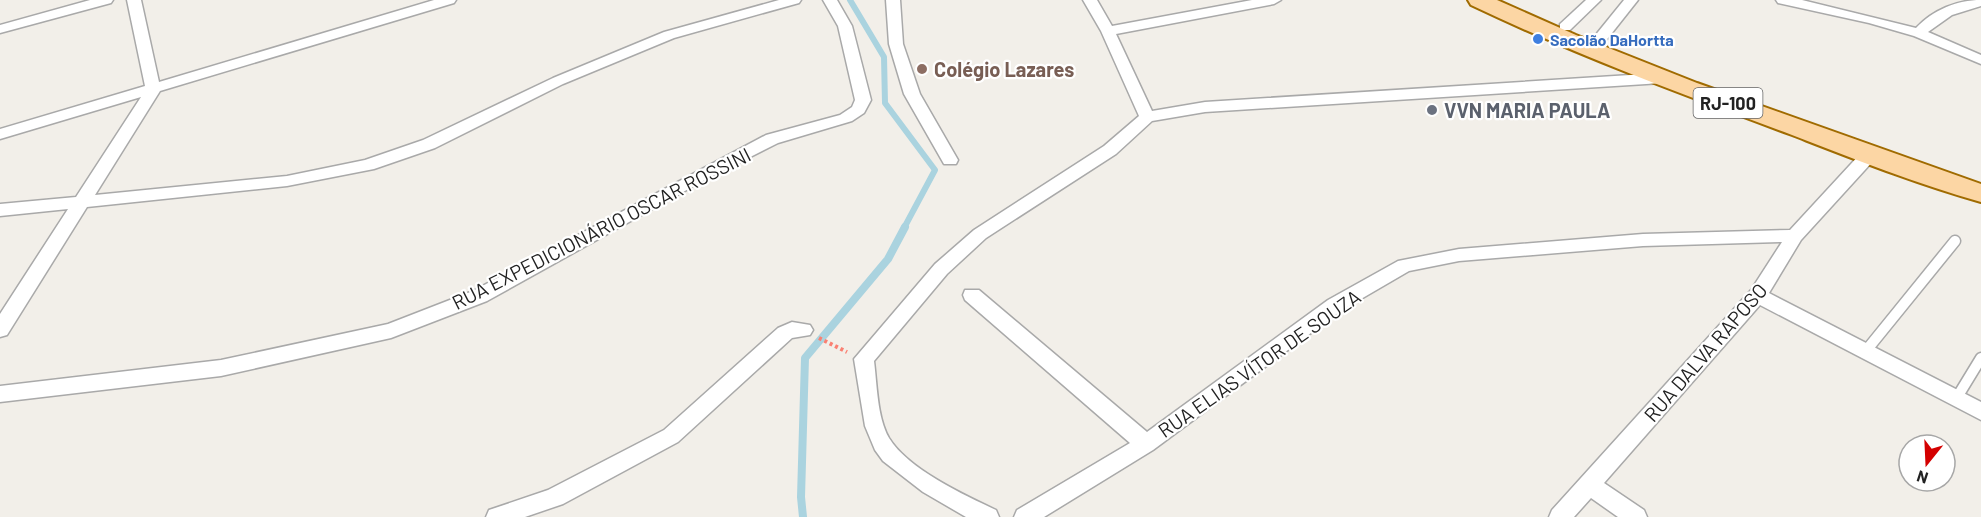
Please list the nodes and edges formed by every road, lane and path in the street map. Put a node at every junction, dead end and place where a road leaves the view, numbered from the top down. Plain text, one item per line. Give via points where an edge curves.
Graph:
1 (106, 0) edge
2 (134, 0) edge
3 (449, 0) edge
4 (794, 0) edge
5 (830, 0) edge
6 (893, 0) edge
7 (1090, 0) edge
8 (1274, 0) edge
9 (1479, 0) edge
10 (1503, 0) edge
11 (1594, 0) edge
12 (1631, 0) edge
13 (1783, 0) edge
14 (1981, 2) edge
15 (1565, 27) junction
16 (0, 29) edge
17 (1108, 31) junction
18 (1918, 33) junction
19 (1599, 40) junction
20 (1981, 60) edge
21 (1662, 78) junction
22 (153, 90) junction
23 (1147, 117) junction
24 (0, 134) edge
25 (1868, 156) junction
26 (950, 160) dead end
27 (1981, 178) edge
28 (1981, 193) edge
29 (82, 202) junction
30 (0, 210) edge
31 (1795, 236) junction
32 (1955, 241) dead end
33 (972, 295) dead end
34 (1758, 295) junction
35 (0, 330) edge
36 (803, 330) joint
37 (1865, 352) junction
38 (853, 355) dead end
39 (1981, 358) edge
40 (0, 394) edge
41 (1956, 399) junction
42 (1981, 412) edge
43 (1146, 444) junction
44 (1589, 485) junction
45 (497, 517) edge
46 (988, 517) edge
47 (1025, 517) edge
48 (1560, 517) edge
49 (1636, 517) edge

1 - 16 street
2 - 22 street
3 - 22 street
4 - 29 street via 669,35 558,81 429,144 368,165 287,181
5 - 40 street, RUA EXPEDICIONÁRIO OSCAR ROSSINI via 845,26 863,100 859,110 846,118 772,139 480,296 391,331 221,368
6 - 26 street via 896,44 912,94
7 - 17 street
8 - 17 street
9 - 21 main road, RJ-100
10 - 15 main road, RJ-100
11 - 15 street
12 - 19 street
13 - 18 street
14 - 18 street via 1930,19
15 - 19 main road, RJ-100
17 - 23 street
18 - 20 street
19 - 27 main road, RJ-100 via 1839,131
21 - 23 street via 1205,107
21 - 25 main road, RJ-100
22 - 24 street
22 - 29 street
23 - 46 street via 1110,150 980,234 940,269 864,359 882,444 912,473
25 - 28 main road, RJ-100
25 - 31 street, RUA DALVA RAPOSO
29 - 30 street
29 - 35 street
31 - 34 street, RUA DALVA RAPOSO
31 - 43 street, RUA ELIAS VÍTOR DE SOUZA via 1643,240 1459,255 1404,266 1335,305
32 - 37 lane
33 - 43 street
34 - 37 street
34 - 44 street, RUA DALVA RAPOSO
36 - 38 path
36 - 45 street via 785,333 671,436 555,497
37 - 41 street
39 - 41 lane
41 - 42 street
43 - 47 street, RUA ELIAS VÍTOR DE SOUZA
44 - 48 street, RUA DALVA RAPOSO
44 - 49 street

